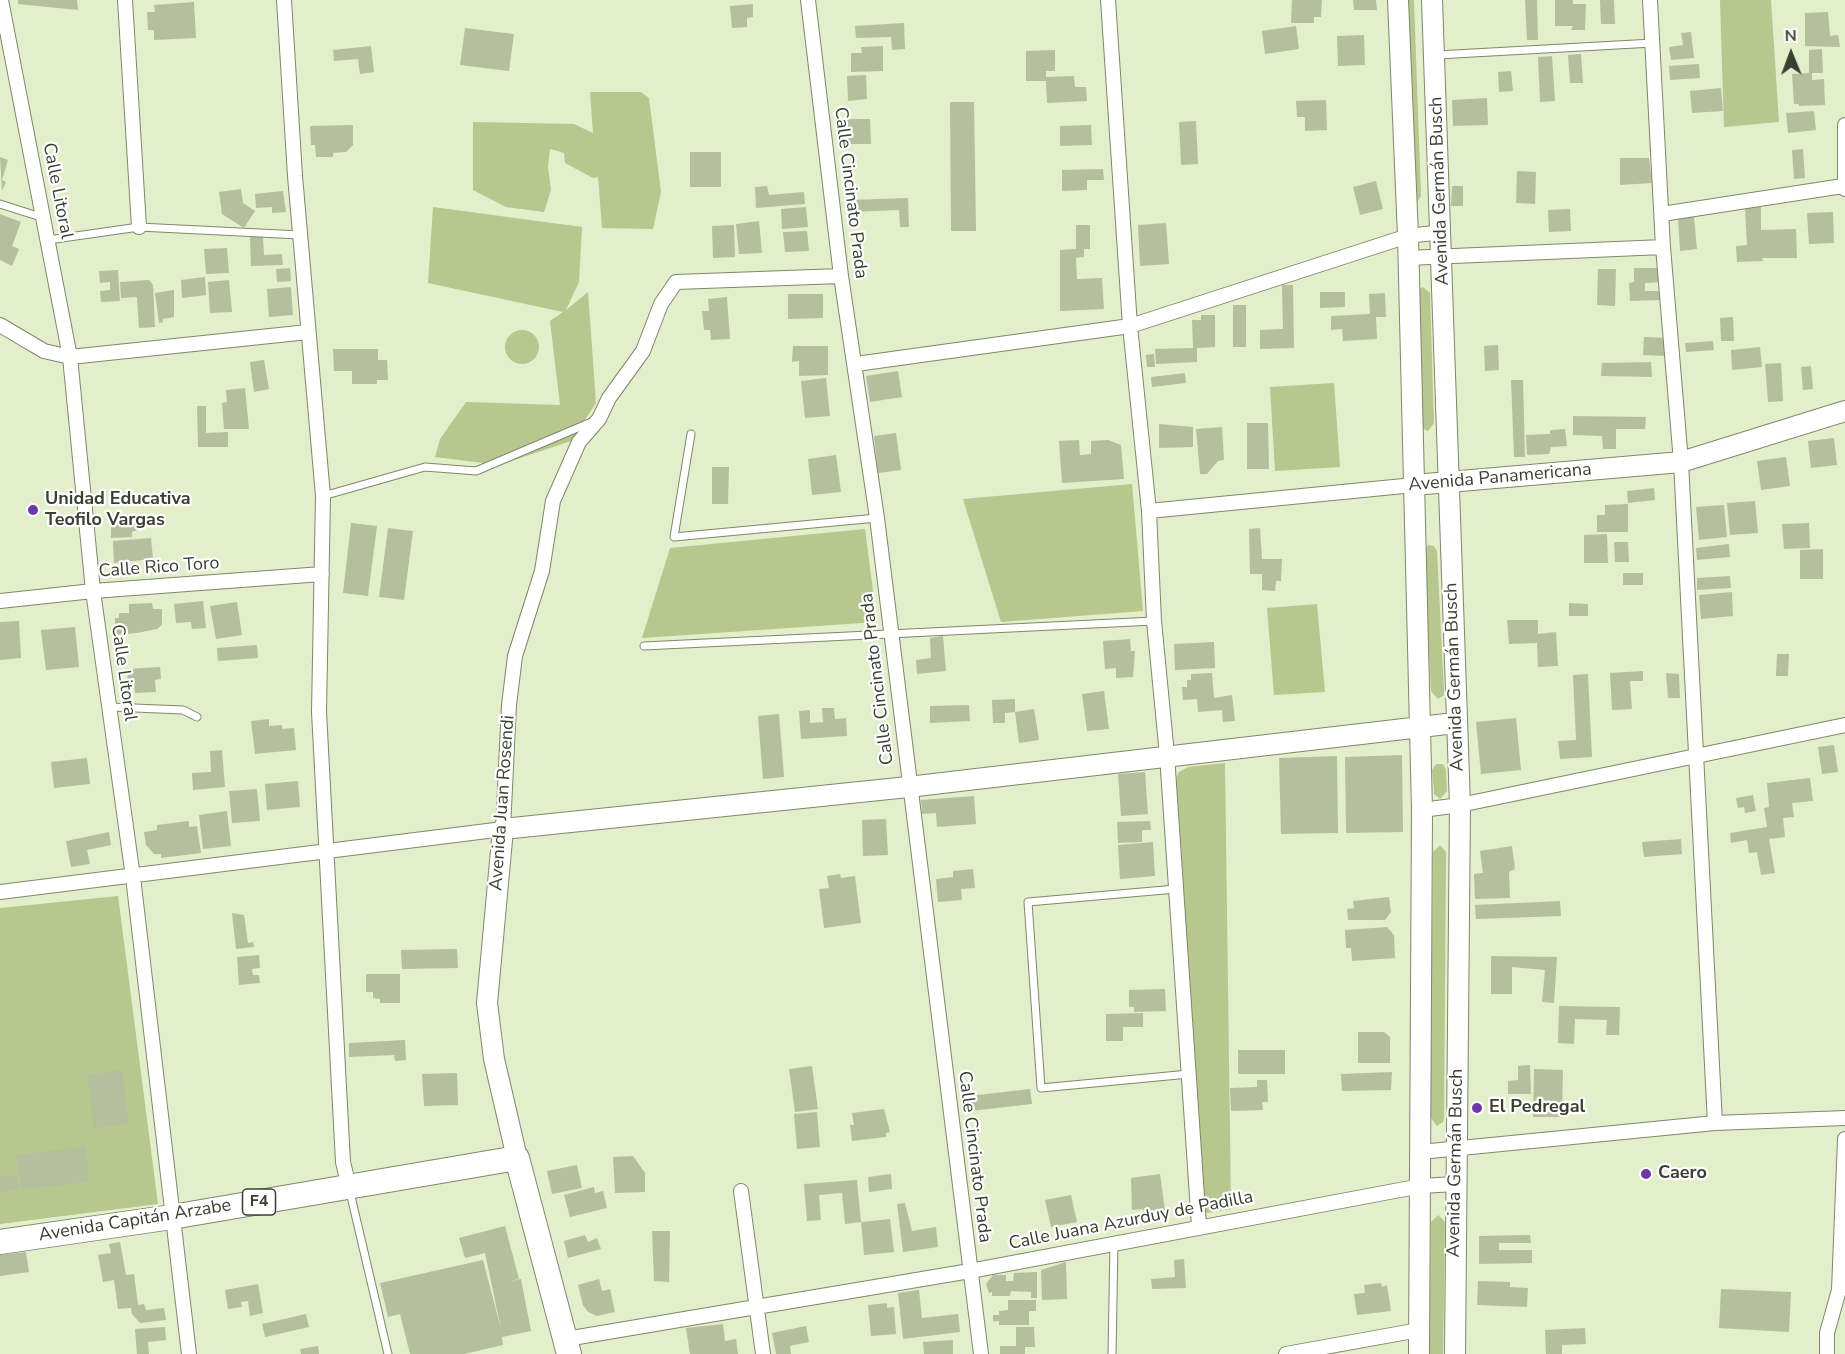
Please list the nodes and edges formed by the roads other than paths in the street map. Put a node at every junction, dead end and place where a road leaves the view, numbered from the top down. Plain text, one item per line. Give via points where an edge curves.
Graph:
1 (1, 0) edge
2 (125, 0) edge
3 (284, 0) edge
4 (808, 0) edge
5 (1108, 0) edge
6 (1398, 0) edge
7 (1432, 0) edge
8 (1650, 0) edge
9 (1653, 43) junction
10 (1435, 55) junction
11 (1845, 125) edge
12 (1844, 187) edge
13 (0, 204) edge
14 (1662, 214) junction
15 (44, 218) junction
16 (139, 227) junction
17 (1442, 232) junction
18 (300, 236) junction
19 (1408, 236) junction
20 (48, 240) junction
21 (1664, 247) junction
22 (1407, 258) junction
23 (1443, 258) junction
24 (842, 276) junction
25 (0, 325) edge
26 (1130, 326) junction
27 (308, 332) junction
28 (70, 357) junction
29 (856, 364) junction
30 (1845, 411) edge
31 (599, 418) junction
32 (691, 434) dead end
33 (1680, 462) junction
34 (1449, 482) junction
35 (1414, 486) junction
36 (323, 496) junction
37 (1149, 511) junction
38 (877, 518) junction
39 (321, 574) junction
40 (93, 591) junction
41 (0, 602) edge
42 (1154, 621) junction
43 (891, 632) junction
44 (644, 646) dead end
45 (110, 707) junction
46 (197, 717) dead end
47 (1455, 723) junction
48 (1845, 724) edge
49 (1420, 726) junction
50 (1167, 755) junction
51 (1694, 755) junction
52 (908, 787) junction
53 (1460, 805) junction
54 (1422, 810) junction
55 (503, 830) junction
56 (328, 853) junction
57 (133, 877) junction
58 (1176, 889) junction
59 (0, 892) edge
60 (1189, 1074) junction
61 (1845, 1118) edge
62 (1714, 1123) junction
63 (1845, 1139) edge
64 (1456, 1149) junction
65 (1420, 1152) junction
66 (517, 1158) junction
67 (1455, 1184) junction
68 (1421, 1186) junction
69 (349, 1187) junction
70 (741, 1191) dead end
71 (172, 1217) junction
72 (1199, 1226) junction
73 (0, 1242) edge
74 (1114, 1242) junction
75 (970, 1271) junction
76 (755, 1307) junction
77 (1419, 1330) junction
78 (568, 1347) edge
79 (189, 1354) edge
80 (388, 1354) edge
81 (763, 1354) edge
82 (981, 1354) edge
83 (1112, 1354) edge
84 (1286, 1354) edge
85 (1419, 1354) edge
86 (1455, 1354) edge
87 (1827, 1354) edge

1 - 15 street, Calle Litoral
2 - 16 street
3 - 18 street
4 - 24 street, Calle Cincinato Prada
5 - 26 street
6 - 19 main road, Avenida Germán Busch
7 - 10 main road, Avenida Germán Busch
8 - 9 street
9 - 10 lane
9 - 14 street
10 - 17 main road, Avenida Germán Busch
11 - 12 street
12 - 14 street
13 - 15 lane
14 - 21 street
15 - 20 street, Calle Litoral
16 - 18 lane
16 - 20 lane
17 - 19 street
17 - 23 main road, Avenida Germán Busch
18 - 27 street
19 - 22 main road, Avenida Germán Busch
19 - 26 street
20 - 28 street, Calle Litoral
21 - 23 street
21 - 33 street
22 - 23 street
22 - 35 main road, Avenida Germán Busch
23 - 34 main road, Avenida Germán Busch
24 - 29 street, Calle Cincinato Prada
24 - 31 street, Avenida Juan Rosendi via 676,282 661,304 643,351
25 - 28 street via 44,351
26 - 29 street
26 - 37 street
27 - 28 street
27 - 36 street
28 - 40 street, Calle Litoral
29 - 38 street, Calle Cincinato Prada
30 - 33 main road, Avenida Panamericana
31 - 36 lane via 476,471 425,466
31 - 55 street, Avenida Juan Rosendi via 579,442 553,501 542,571 515,656
32 - 38 lane via 674,537
33 - 34 main road, Avenida Panamericana
33 - 51 street
34 - 35 main road, Avenida Panamericana
34 - 47 main road, Avenida Germán Busch
35 - 37 street, Avenida Panamericana
35 - 49 main road, Avenida Germán Busch
36 - 39 street
37 - 42 street
38 - 43 street, Calle Cincinato Prada
39 - 40 street, Calle Rico Toro
39 - 56 street via 319,712
40 - 41 street, Calle Rico Toro
40 - 45 street, Calle Litoral
42 - 43 lane
42 - 50 street
43 - 44 lane
43 - 52 street, Calle Cincinato Prada
45 - 46 lane via 183,710
45 - 57 street, Calle Litoral
47 - 49 main road
47 - 53 main road, Avenida Germán Busch
48 - 51 street
49 - 50 main road
49 - 54 main road, Avenida Germán Busch
50 - 52 main road
50 - 58 street
51 - 53 street
51 - 62 street
52 - 55 main road
52 - 75 street, Calle Cincinato Prada
53 - 54 street
53 - 64 main road, Avenida Germán Busch
54 - 65 main road, Avenida Germán Busch
55 - 56 street
55 - 66 main road, Avenida Juan Rosendi via 487,1003 494,1059
56 - 57 street
56 - 69 street via 343,1162
57 - 59 street
57 - 71 street, Calle Litoral
58 - 60 street
58 - 60 lane via 1028,902 1041,1088
60 - 72 street
61 - 62 street
62 - 64 street
63 - 87 street via 1839,1290 1827,1333
64 - 65 street
64 - 67 main road, Avenida Germán Busch
65 - 68 main road, Avenida Germán Busch
66 - 69 highway, Avenida Capitán Arzabe / F4
66 - 78 highway, Avenida Juan Rosendi
67 - 68 street, Calle Juana Azurduy de Padilla
67 - 86 main road, Avenida Germán Busch
68 - 72 street, Calle Juana Azurduy de Padilla
68 - 77 main road, Avenida Germán Busch
69 - 71 highway, Avenida Capitán Arzabe / F4
69 - 80 lane
70 - 76 street
71 - 73 highway, Avenida Capitán Arzabe / F4
71 - 79 street, Calle Litoral
72 - 74 street, Calle Juana Azurduy de Padilla
74 - 75 street, Calle Juana Azurduy de Padilla
74 - 83 lane
75 - 76 street, Calle Juana Azurduy de Padilla
75 - 82 street, Calle Cincinato Prada
76 - 78 street, Calle Juana Azurduy de Padilla
76 - 81 street
77 - 84 street
77 - 85 main road, Avenida Germán Busch

